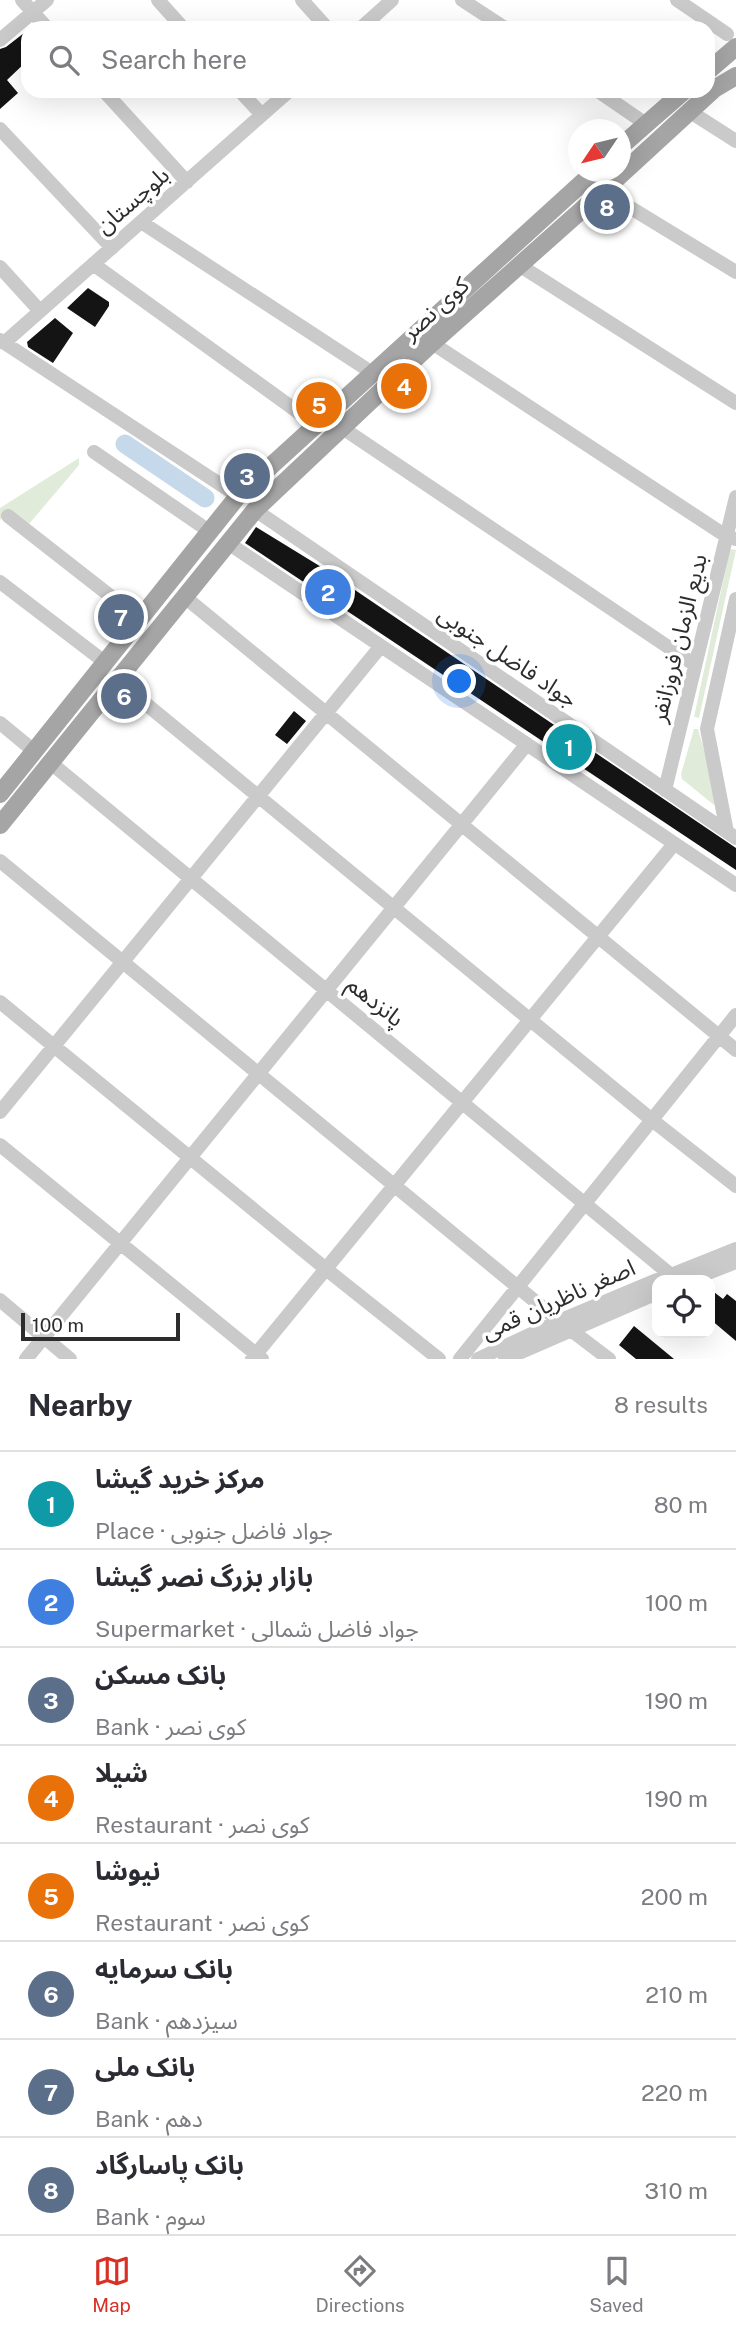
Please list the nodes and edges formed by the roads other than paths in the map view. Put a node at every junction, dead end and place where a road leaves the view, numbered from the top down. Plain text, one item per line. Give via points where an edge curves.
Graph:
1 (22, 0) edge
2 (47, 0) edge
3 (158, 0) edge
4 (302, 0) edge
5 (392, 0) edge
6 (462, 0) edge
7 (677, 0) edge
8 (33, 12) junction
9 (22, 21) edge
10 (41, 21) edge
11 (177, 21) edge
12 (321, 21) edge
13 (369, 21) edge
14 (494, 21) edge
15 (705, 21) edge
16 (21, 22) edge
17 (715, 29) edge
18 (0, 40) edge
19 (731, 41) edge
20 (715, 62) edge
21 (736, 76) edge
22 (715, 88) edge
23 (110, 98) edge
24 (246, 98) edge
25 (281, 98) edge
26 (608, 98) edge
27 (676, 98) edge
28 (704, 98) edge
29 (689, 111) junction
30 (262, 116) junction
31 (646, 124) junction
32 (0, 129) edge
33 (631, 138) edge
34 (736, 141) edge
35 (187, 182) junction
36 (583, 182) edge
37 (603, 191) junction
38 (141, 222) junction
39 (112, 248) junction
40 (93, 264) junction
41 (519, 265) junction
42 (0, 267) edge
43 (736, 272) edge
44 (40, 311) junction
45 (2, 341) edge
46 (432, 343) junction
47 (371, 372) junction
48 (736, 403) edge
49 (316, 425) junction
50 (341, 427) junction
51 (94, 452) dead end
52 (237, 496) junction
53 (736, 497) edge
54 (255, 510) junction
55 (8, 516) dead end
56 (209, 531) junction
57 (731, 538) edge
58 (228, 543) junction
59 (0, 582) edge
60 (186, 598) junction
61 (736, 599) edge
62 (141, 620) junction
63 (381, 646) junction
64 (106, 663) junction
65 (695, 665) junction
66 (118, 681) junction
67 (326, 713) junction
68 (682, 720) junction
69 (0, 723) edge
70 (707, 729) junction
71 (527, 744) junction
72 (34, 751) junction
73 (51, 763) junction
74 (665, 790) junction
75 (0, 794) edge
76 (258, 796) junction
77 (461, 824) junction
78 (0, 825) edge
79 (731, 835) edge
80 (674, 844) junction
81 (0, 861) edge
82 (191, 878) junction
83 (736, 885) edge
84 (393, 908) junction
85 (598, 937) junction
86 (122, 962) junction
87 (327, 990) junction
88 (0, 1002) edge
89 (736, 1015) edge
90 (530, 1020) junction
91 (719, 1036) junction
92 (54, 1046) junction
93 (736, 1050) edge
94 (258, 1074) junction
95 (463, 1102) junction
96 (0, 1112) edge
97 (652, 1120) junction
98 (0, 1145) edge
99 (190, 1158) junction
100 (394, 1185) junction
101 (736, 1186) edge
102 (585, 1203) junction
103 (120, 1243) junction
104 (736, 1249) edge
105 (736, 1262) edge
106 (326, 1269) junction
107 (673, 1275) edge
108 (679, 1275) edge
109 (703, 1275) edge
110 (652, 1283) edge
111 (518, 1287) junction
112 (652, 1295) edge
113 (0, 1300) edge
114 (565, 1325) junction
115 (44, 1337) junction
116 (257, 1357) edge
117 (26, 1359) edge
118 (70, 1359) edge
119 (439, 1359) edge
120 (460, 1359) edge
121 (478, 1359) edge
122 (505, 1359) edge
123 (609, 1359) edge

1 - 8 street
2 - 8 street
3 - 11 street
4 - 12 street
5 - 13 street
6 - 14 street
7 - 15 street
8 - 9 street
8 - 10 street
16 - 18 street
17 - 19 street
19 - 20 main road
21 - 22 main road, کوی نصر
23 - 35 street
24 - 30 street
25 - 30 street, بلوچستان
26 - 31 street
27 - 31 main road
28 - 29 main road, کوی نصر
29 - 34 street
29 - 37 main road, کوی نصر
30 - 35 street, بلوچستان
31 - 33 main road
32 - 39 street
35 - 38 street, بلوچستان
36 - 47 main road, کوی نصر
37 - 41 main road, کوی نصر
37 - 43 street
38 - 39 street, بلوچستان
38 - 47 street
39 - 40 street, بلوچستان
40 - 44 street, بلوچستان
40 - 49 street
41 - 46 main road, کوی نصر
41 - 48 street
42 - 44 street
44 - 45 street, بلوچستان
45 - 52 street
46 - 50 main road, کوی نصر
46 - 57 street
47 - 49 main road, کوی نصر
49 - 52 main road, کوی نصر
50 - 54 main road, کوی نصر
50 - 65 street
51 - 56 street
52 - 56 main road, کوی نصر
53 - 57 street, بدیع‌ الزمان فروزانفر
54 - 58 main road, کوی نصر
54 - 74 street, جواد فاضل جنوبی
55 - 62 street
56 - 62 main road, کوی نصر
57 - 65 street, بدیع‌ الزمان فروزانفر
58 - 60 main road, کوی نصر
58 - 63 street
59 - 64 street
60 - 66 main road, کوی نصر
60 - 67 street
61 - 70 street
62 - 64 main road, کوی نصر
63 - 67 street
63 - 71 street
64 - 72 main road, کوی نصر
65 - 68 street, بدیع‌ الزمان فروزانفر
66 - 73 main road, کوی نصر
66 - 76 street
67 - 76 street
67 - 77 street
68 - 70 street
68 - 74 street, بدیع‌ الزمان فروزانفر
69 - 72 street
70 - 79 street
71 - 77 street
71 - 80 street
72 - 75 main road, کوی نصر
73 - 78 main road, کوی نصر
73 - 82 street, پانزدهم
74 - 79 street, جواد فاضل جنوبی
76 - 82 street
76 - 84 street
77 - 84 street
77 - 85 street
80 - 83 street
80 - 85 street
81 - 86 street
82 - 86 street
82 - 87 street, پانزدهم
84 - 87 street
84 - 90 street
85 - 90 street
85 - 91 street
86 - 92 street
86 - 94 street
87 - 94 street
87 - 95 street, پانزدهم
88 - 92 street
89 - 91 street
90 - 95 street
90 - 97 street
91 - 93 street
91 - 97 street
92 - 96 street
92 - 99 street
94 - 99 street
94 - 100 street
95 - 100 street
95 - 102 street, پانزدهم
97 - 101 street
97 - 102 street
98 - 103 street
99 - 103 street
99 - 106 street
100 - 106 street
100 - 111 street
102 - 107 street, پانزدهم
102 - 111 street
103 - 115 street
103 - 116 street
104 - 108 street, اصغر ناظریان قمی
105 - 109 street
106 - 116 street
106 - 119 street
110 - 114 street, اصغر ناظریان قمی
111 - 114 street
111 - 120 street
112 - 114 street, اصغر ناظریان قمی
113 - 115 street
114 - 121 street, اصغر ناظریان قمی
114 - 122 street, اصغر ناظریان قمی
114 - 123 street
115 - 117 street
115 - 118 street

